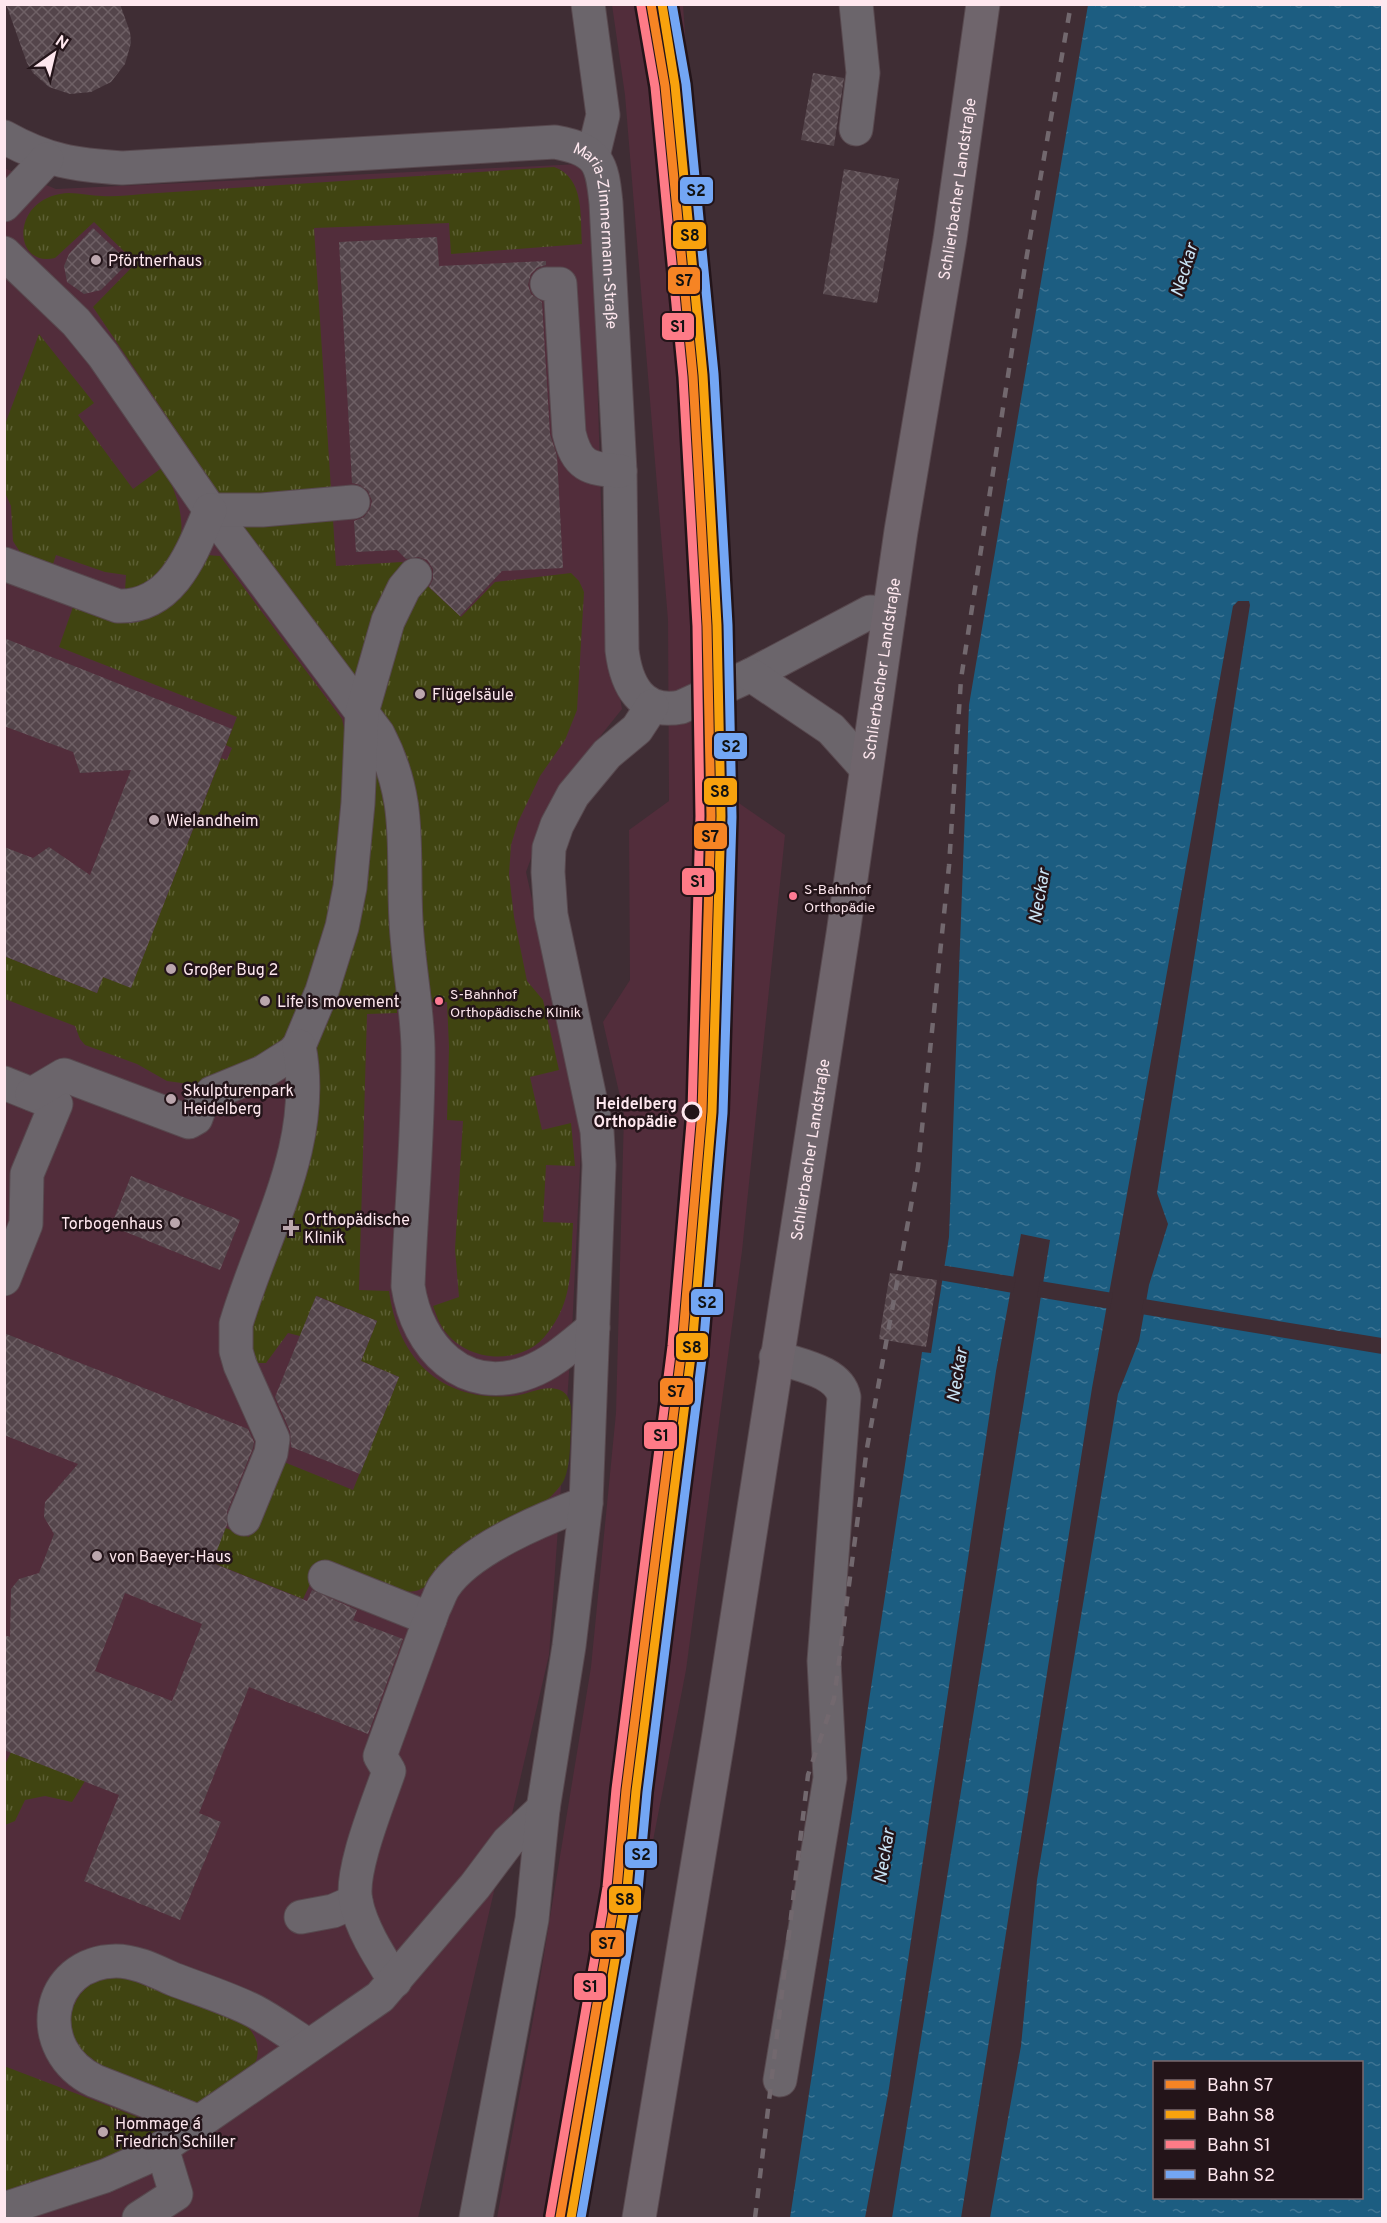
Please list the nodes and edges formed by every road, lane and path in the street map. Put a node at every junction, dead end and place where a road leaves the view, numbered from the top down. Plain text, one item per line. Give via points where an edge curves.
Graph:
1 (588, 4) edge
2 (855, 4) edge
3 (983, 4) edge
4 (856, 129) dead end
5 (4, 137) edge
6 (593, 156) junction
7 (47, 159) junction
8 (4, 205) edge
9 (4, 253) edge
10 (547, 284) dead end
11 (620, 471) junction
12 (353, 502) dead end
13 (210, 510) junction
14 (4, 564) edge
15 (415, 575) dead end
16 (889, 613) junction
17 (751, 675) junction
18 (652, 706) junction
19 (362, 712) junction
20 (866, 768) junction
21 (299, 1046) junction
22 (18, 1089) edge
23 (12, 1276) edge
24 (593, 1328) junction
25 (778, 1346) junction
26 (586, 1503) junction
27 (244, 1520) dead end
28 (325, 1577) dead end
29 (430, 1618) junction
30 (543, 1809) junction
31 (356, 1901) junction
32 (300, 1917) dead end
33 (395, 1981) junction
34 (308, 2045) junction
35 (780, 2080) dead end
36 (200, 2122) junction
37 (162, 2148) junction
38 (4, 2209) edge
39 (139, 2218) edge
40 (476, 2218) edge
41 (639, 2218) edge

1 - 6 street via 603,115
2 - 4 street via 863,73
3 - 16 main road, Schlierbacher Landstraße via 950,239
5 - 7 street, Maria-Zimmermann-Straße
6 - 7 street, Maria-Zimmermann-Straße via 555,142 123,168
6 - 11 street, Maria-Zimmermann-Straße via 603,171 606,203
7 - 8 street
9 - 13 street via 69,315 103,355
10 - 11 street via 560,284 573,449 593,469
11 - 18 street, Maria-Zimmermann-Straße via 624,664 637,693
12 - 13 street
13 - 14 street via 176,579 164,591 137,605 118,606
13 - 19 street
15 - 19 street via 388,621
16 - 17 street via 870,612
16 - 20 main road, Schlierbacher Landstraße
17 - 18 street via 681,707
17 - 20 street via 831,729
18 - 24 street via 638,729 607,754 573,795 549,848 550,915 598,1142
19 - 21 street via 354,853 342,927
19 - 24 street via 389,755 404,814 406,920 418,1046 408,1286 415,1318 428,1343 448,1362 474,1376 498,1379 531,1371
20 - 25 main road, Schlierbacher Landstraße
21 - 22 street via 263,1072 212,1093 189,1122 64,1076
21 - 27 street via 304,1091 296,1153 236,1324 238,1358 273,1446
22 - 23 street via 56,1104 27,1174 26,1224
24 - 26 street
25 - 35 street via 832,1378 844,1397 824,1661 830,1778
25 - 41 main road, Schlierbacher Landstraße
26 - 29 street via 507,1537 481,1554 445,1586
26 - 30 street via 569,1646
28 - 29 street
29 - 31 street via 380,1756 389,1771 360,1862
30 - 33 street via 508,1842
30 - 40 street via 532,1919
31 - 32 street via 333,1911
31 - 33 street
33 - 34 street via 380,1997
34 - 36 street
34 - 36 street via 254,2012 132,1962 99,1963 72,1978 59,1999 53,2023 65,2058 82,2075
36 - 37 street
37 - 38 street via 105,2176
37 - 39 street via 176,2194

